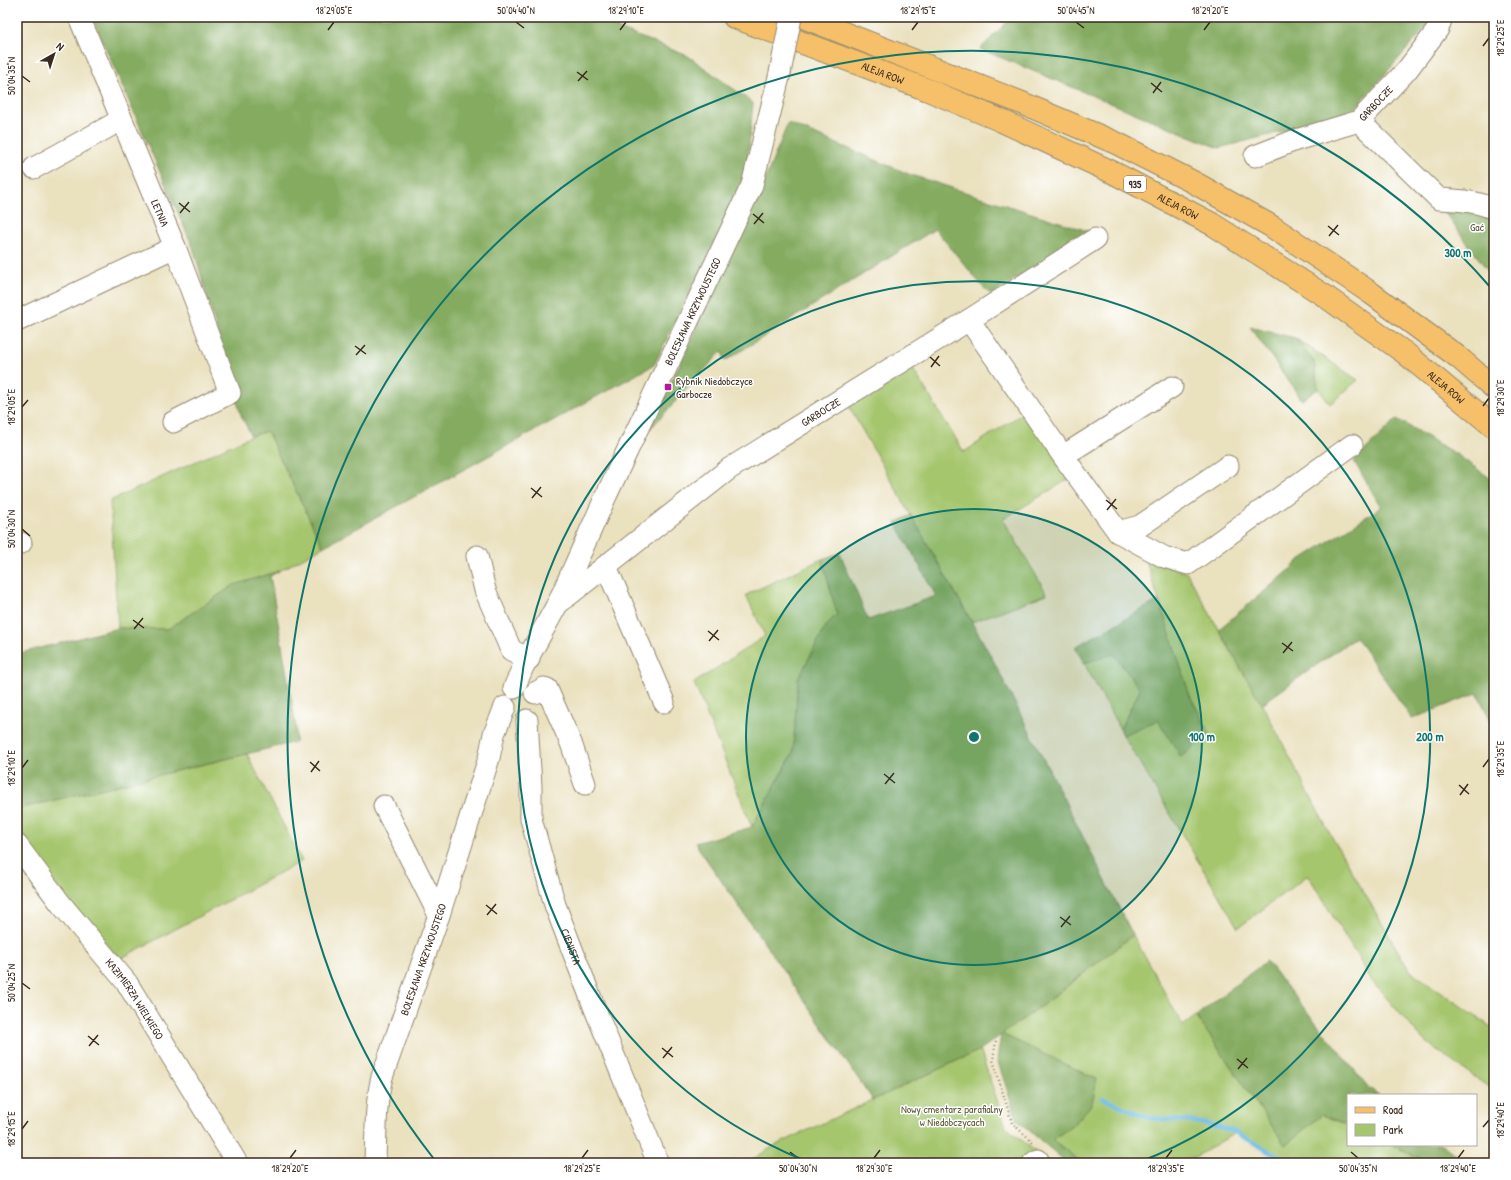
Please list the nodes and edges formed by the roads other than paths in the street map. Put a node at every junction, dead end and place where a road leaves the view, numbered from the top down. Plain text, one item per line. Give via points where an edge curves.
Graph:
1 (79, 17) edge
2 (734, 17) edge
3 (791, 17) edge
4 (803, 17) edge
5 (1442, 17) edge
6 (121, 120) junction
7 (1359, 121) junction
8 (1255, 156) dead end
9 (34, 168) dead end
10 (1494, 209) edge
11 (1095, 239) dead end
12 (175, 247) junction
13 (969, 320) junction
14 (17, 321) edge
15 (1172, 387) dead end
16 (1494, 388) edge
17 (173, 422) dead end
18 (1494, 427) edge
19 (1352, 445) dead end
20 (1063, 456) junction
21 (1228, 466) dead end
22 (1118, 532) junction
23 (477, 556) dead end
24 (606, 566) junction
25 (558, 603) junction
26 (528, 659) junction
27 (514, 688) junction
28 (535, 693) junction
29 (664, 702) dead end
30 (516, 716) junction
31 (585, 784) dead end
32 (384, 806) dead end
33 (17, 845) edge
34 (439, 915) junction
35 (237, 1163) edge
36 (375, 1163) edge
37 (658, 1163) edge

1 - 6 street, LETNIA
2 - 18 main road, ALEJA ROW / 935 via 928,90 1002,121 1114,173 1212,224 1322,294 1405,353
3 - 25 street, BOLESŁAWA KRZYWOUSTEGO, bridge via 752,185
4 - 16 main road, ALEJA ROW / 935 via 1094,133 1195,183 1271,226 1371,293 1458,357
5 - 7 street, GARBOCZE via 1438,29 1407,70
6 - 9 street
6 - 12 street, LETNIA
7 - 8 street, GARBOCZE via 1296,140
7 - 10 street via 1439,199 1484,204
11 - 13 street, GARBOCZE
12 - 14 street
12 - 17 street, LETNIA via 230,393
13 - 20 street
13 - 24 street, GARBOCZE via 729,469
15 - 20 street
19 - 22 street via 1188,564 1164,557
20 - 22 street
21 - 22 street via 1140,526
23 - 26 street via 485,590 511,650
24 - 25 street, GARBOCZE
24 - 29 street
25 - 26 street, BOLESŁAWA KRZYWOUSTEGO
26 - 27 street, BOLESŁAWA KRZYWOUSTEGO
26 - 28 street via 534,671
27 - 28 street via 525,687
27 - 30 street via 506,696
28 - 30 street via 538,698 538,709 532,718
28 - 31 street via 547,689 571,743
30 - 34 street, BOLESŁAWA KRZYWOUSTEGO via 489,758
30 - 37 street, CIENISTA via 531,786 531,819 555,905
32 - 34 street
33 - 35 street, KAZIMIERZA WIELKIEGO via 61,904 127,983
34 - 36 street, BOLESŁAWA KRZYWOUSTEGO via 382,1077 377,1103

